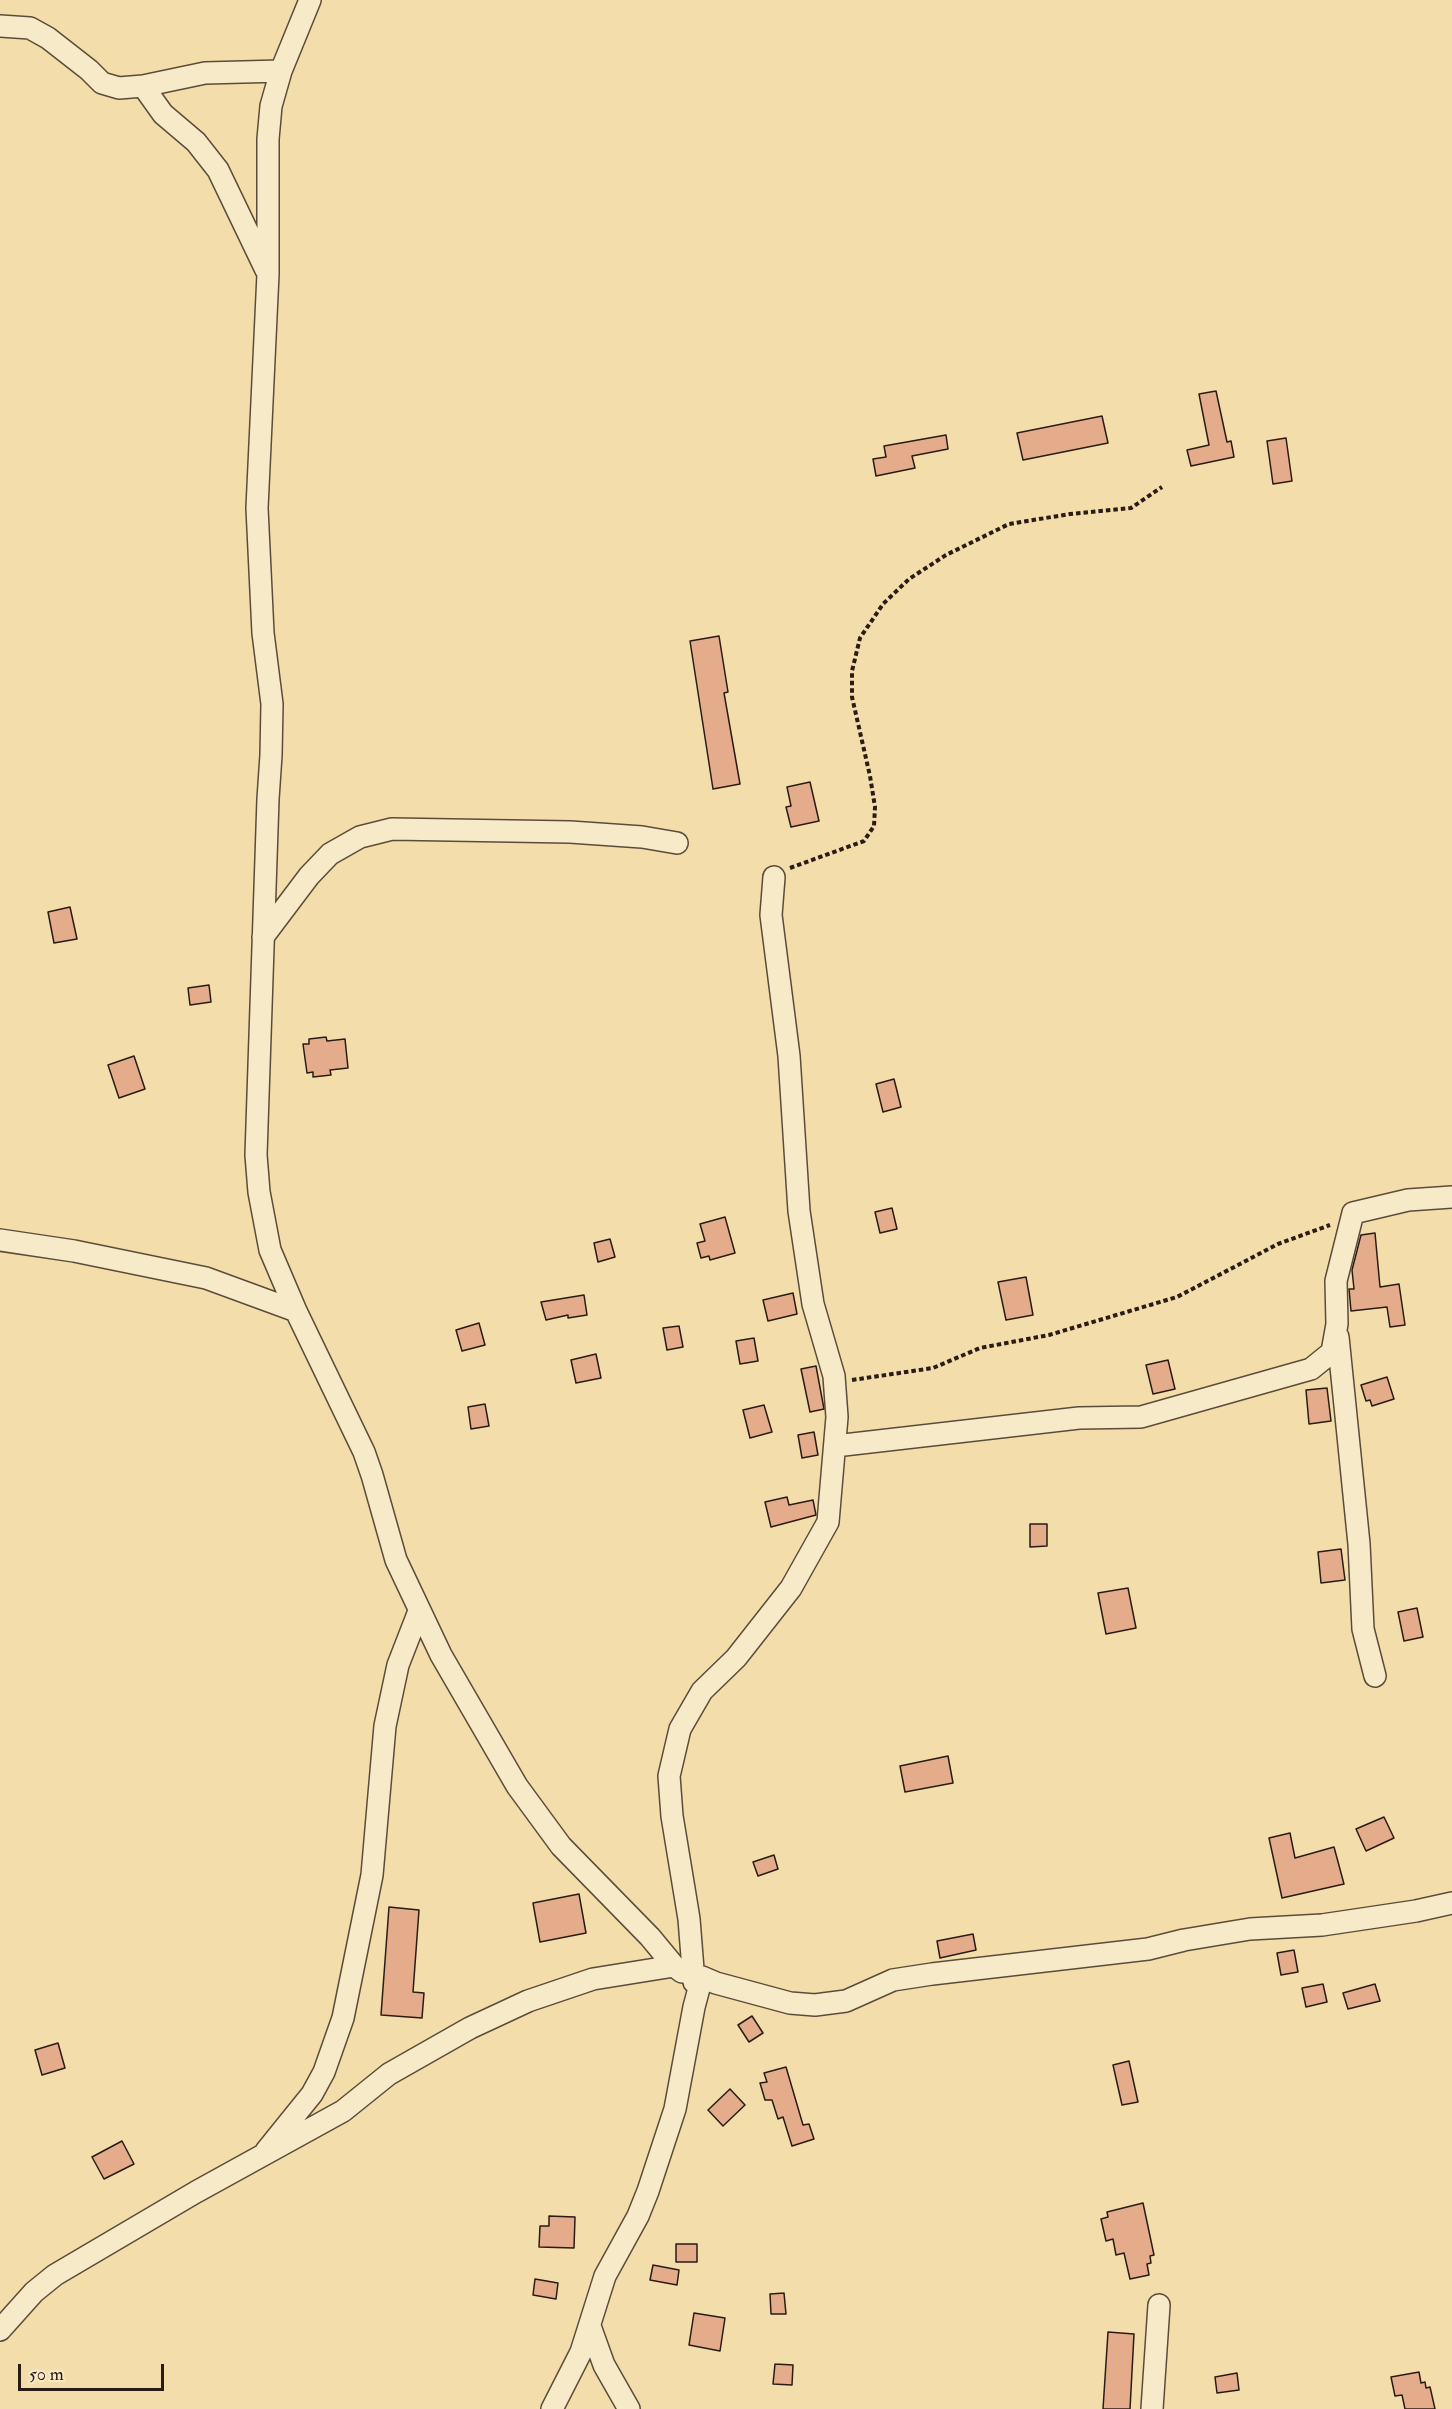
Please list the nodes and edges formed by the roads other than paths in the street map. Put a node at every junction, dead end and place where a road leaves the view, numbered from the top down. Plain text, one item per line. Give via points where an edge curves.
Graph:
1 (310, 0) edge
2 (0, 26) edge
3 (281, 71) junction
4 (143, 86) junction
5 (268, 274) junction
6 (677, 843) dead end
7 (774, 876) road end
8 (263, 937) junction
9 (1452, 1197) edge
10 (0, 1240) edge
11 (296, 1311) junction
12 (1337, 1324) junction
13 (835, 1446) junction
14 (418, 1611) junction
15 (1375, 1676) dead end
16 (1452, 1903) edge
17 (674, 1966) junction
18 (698, 1979) junction
19 (262, 2156) junction
20 (1159, 2305) dead end
21 (590, 2326) junction
22 (0, 2330) edge
23 (552, 2409) edge
24 (629, 2409) edge
25 (1152, 2409) edge

1 - 3 street
2 - 4 street via 30,28 48,38 102,83 119,88
3 - 4 street via 205,73
3 - 5 street via 271,106 268,139
4 - 5 street via 163,114 196,142 218,170
5 - 8 street via 257,508 263,633 272,704
6 - 8 street via 570,832 392,829 360,837 330,854
7 - 13 street via 771,915 789,1056 798,1211 813,1304 834,1376
8 - 11 street via 256,1155 270,1250
9 - 12 street via 1408,1200 1353,1214 1336,1281
10 - 11 street via 207,1278
11 - 14 street via 364,1452 396,1560
12 - 13 street via 1332,1352 1311,1369 1141,1417 1078,1418
12 - 15 street via 1359,1544 1363,1629
13 - 18 street via 828,1522 812,1552 760,1628 702,1691 680,1729 669,1776
14 - 17 street via 517,1786 561,1846
14 - 19 street via 398,1665 384,1726 372,1875 343,2018 312,2094
16 - 18 street via 1322,1925 1250,1929 1137,1951 893,1980 846,2001 815,2005 790,2003
17 - 18 street
17 - 19 street via 593,1979 528,2001 470,2028 389,2074 343,2111
18 - 21 street via 675,2109 638,2216 605,2276
19 - 22 street via 55,2275
20 - 25 street
21 - 23 street
21 - 24 street via 604,2365

